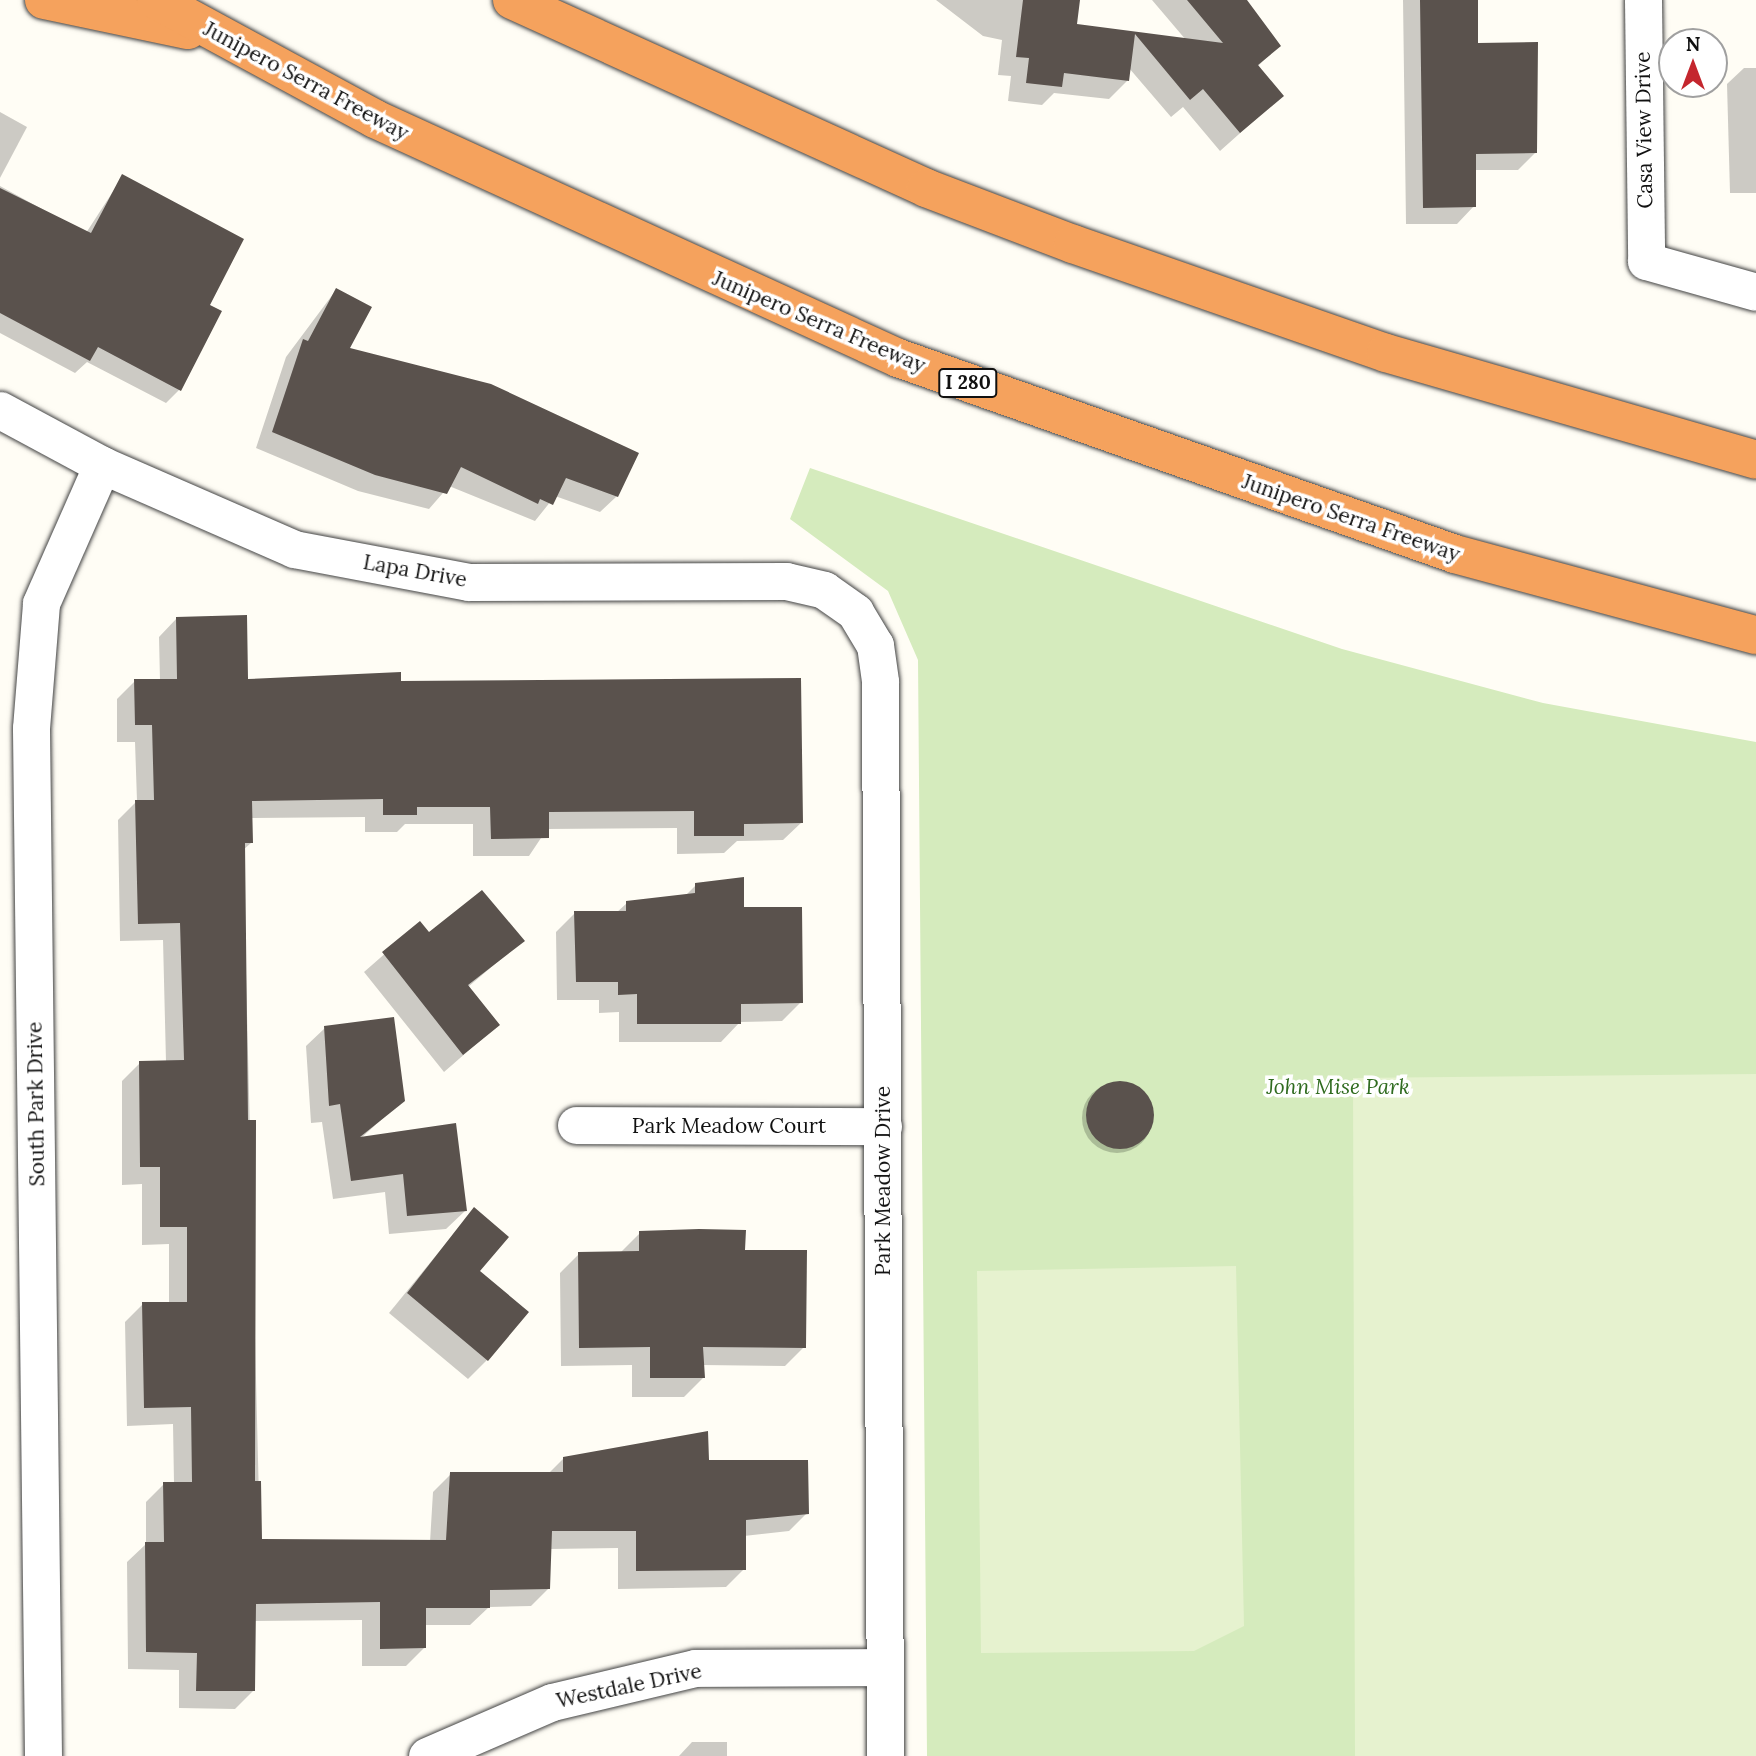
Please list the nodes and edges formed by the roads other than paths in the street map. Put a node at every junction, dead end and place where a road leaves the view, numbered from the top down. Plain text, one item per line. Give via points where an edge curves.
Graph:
1 (44, 0) edge
2 (156, 0) edge
3 (512, 0) edge
4 (1643, 0) edge
5 (217, 36) junction
6 (1756, 292) edge
7 (0, 410) edge
8 (1756, 460) edge
9 (102, 464) junction
10 (855, 612) joint
11 (1756, 635) edge
12 (576, 1125) dead end
13 (883, 1126) junction
14 (884, 1667) junction
15 (43, 1756) edge
16 (427, 1756) edge
17 (885, 1756) edge

1 - 5 highway
2 - 5 highway, Junipero Serra Freeway / I 280
3 - 8 highway via 926,188 1073,244 1385,353
4 - 6 street, Casa View Drive via 1646,261
5 - 11 highway, Junipero Serra Freeway / I 280 via 619,235 898,358 1455,554
7 - 9 street, Lapa Drive
9 - 10 street, Lapa Drive via 294,549 468,582 786,582 824,590
9 - 15 street, South Park Drive via 41,603 31,728
10 - 13 street, Park Meadow Drive via 875,645 880,682
12 - 13 street, Park Meadow Court
13 - 14 street, Park Meadow Drive
14 - 16 street, Westdale Drive via 695,1668 552,1702
14 - 17 street, Park Meadow Drive

